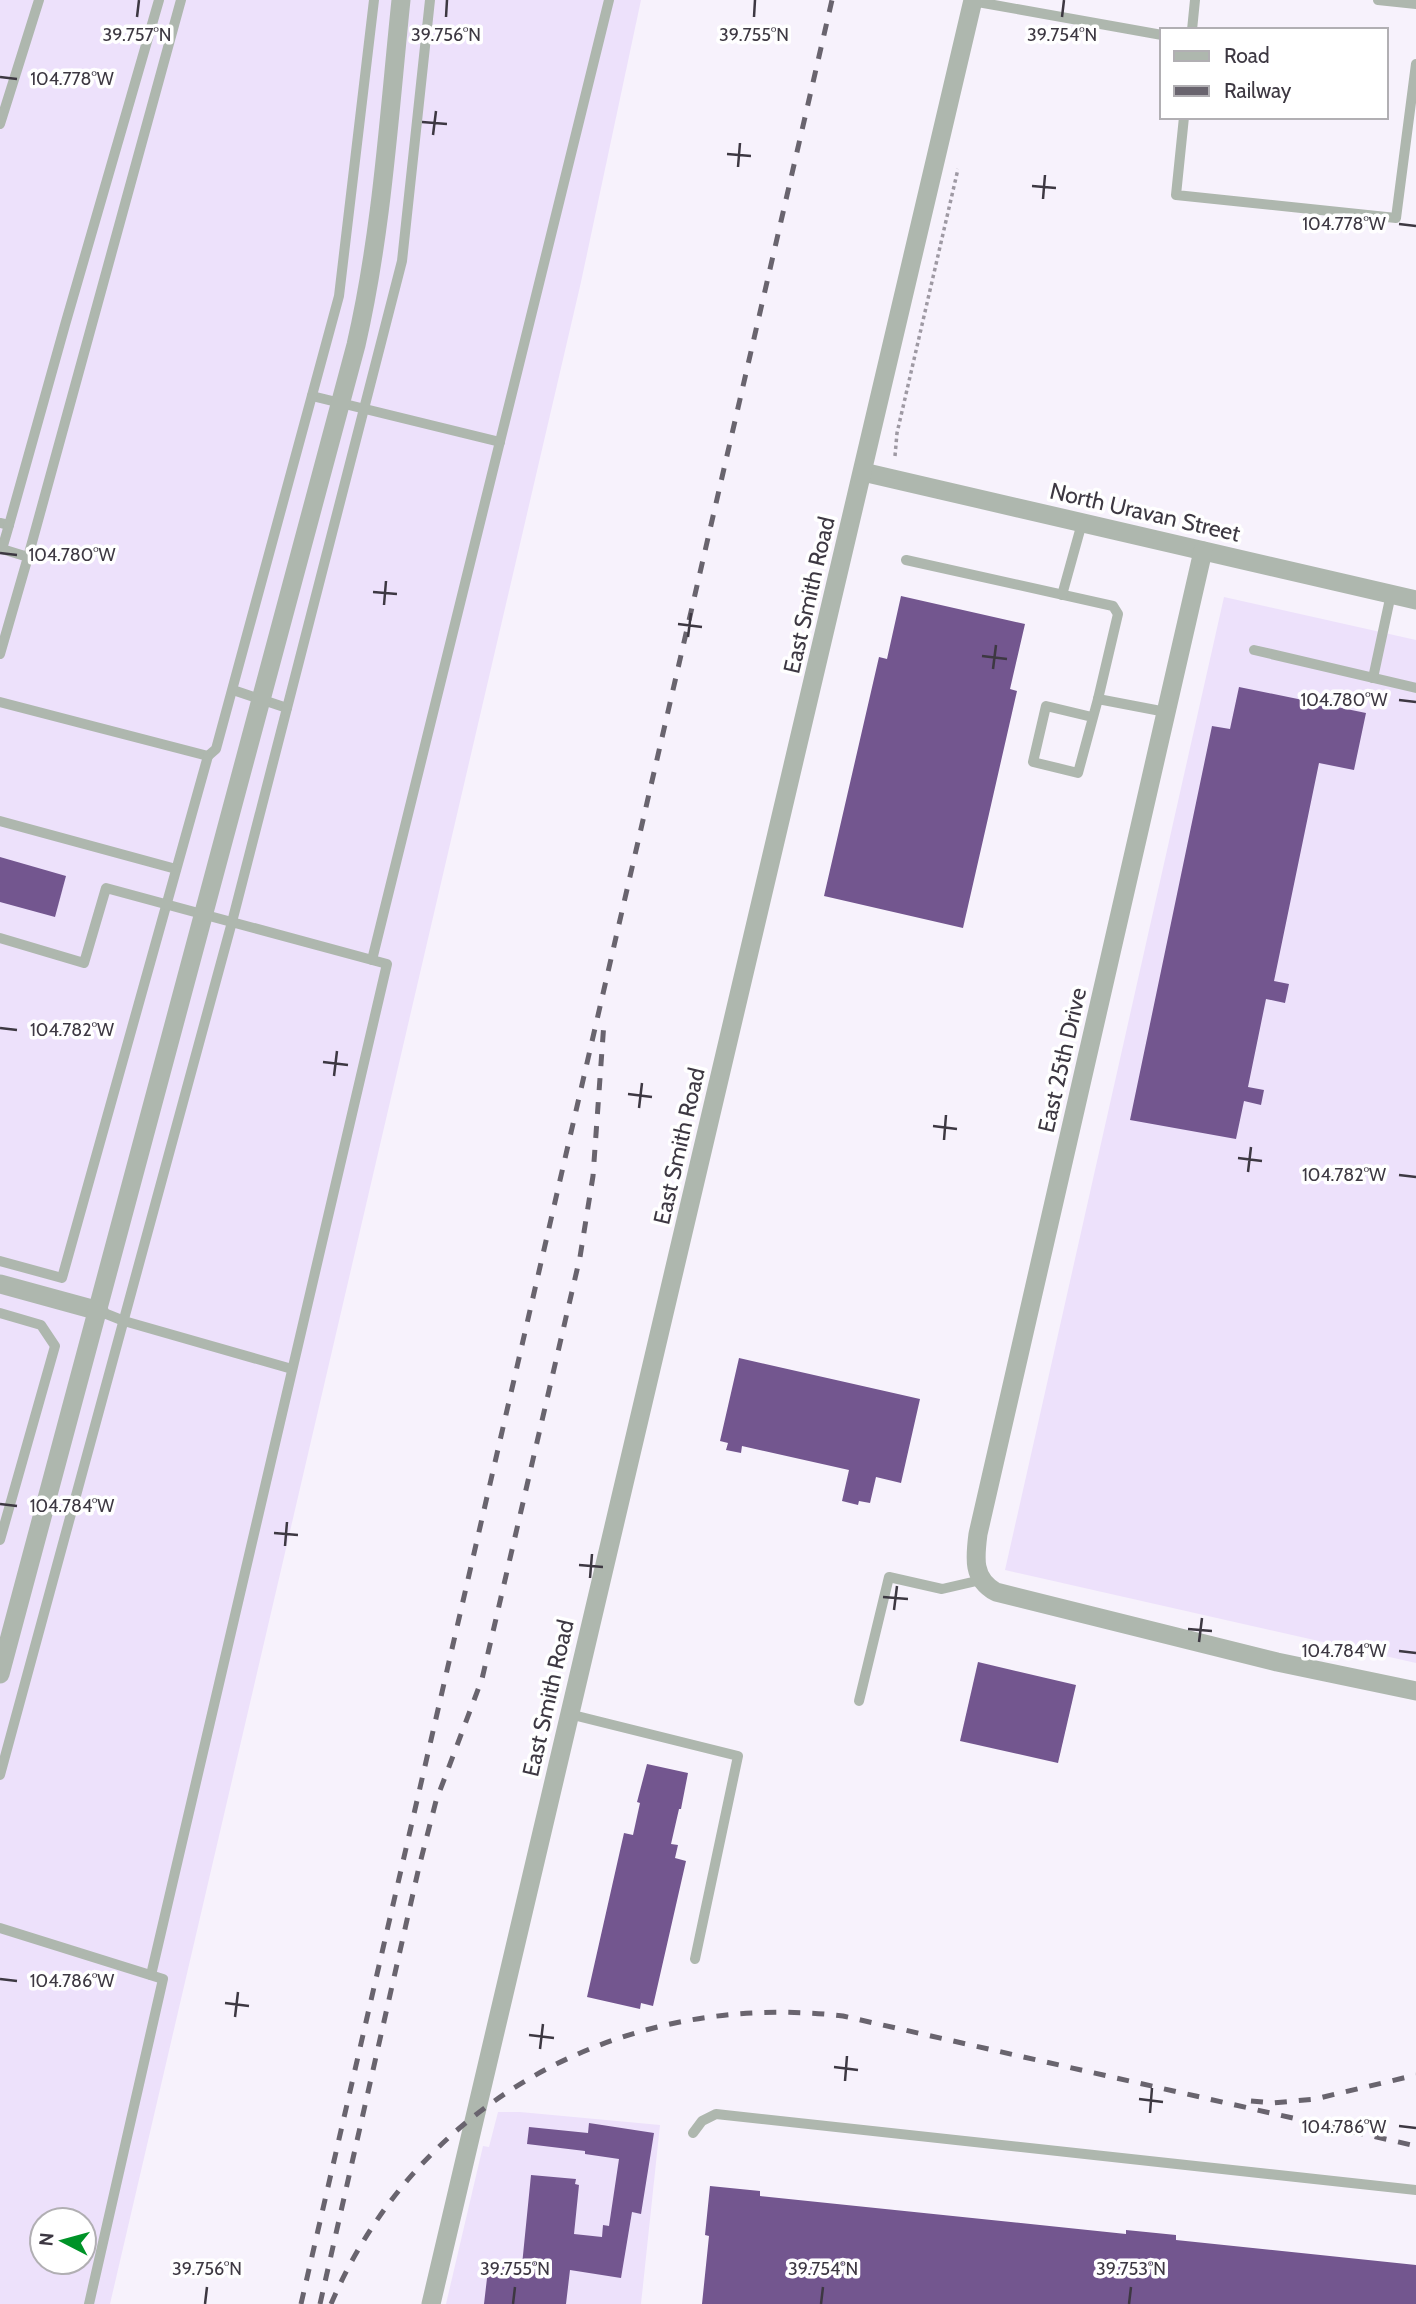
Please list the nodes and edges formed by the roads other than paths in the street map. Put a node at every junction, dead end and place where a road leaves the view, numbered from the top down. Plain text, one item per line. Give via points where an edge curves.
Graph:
1 (39, 0) edge
2 (159, 0) edge
3 (181, 0) edge
4 (374, 0) edge
5 (401, 0) edge
6 (430, 0) edge
7 (609, 0) edge
8 (1195, 0) edge
9 (1378, 0) edge
10 (972, 1) edge
11 (1416, 4) edge
12 (1192, 28) edge
13 (1160, 35) edge
14 (1416, 64) edge
15 (1184, 119) edge
16 (0, 124) edge
17 (312, 396) junction
18 (340, 402) junction
19 (364, 409) junction
20 (500, 442) junction
21 (863, 471) junction
22 (1082, 523) junction
23 (5, 524) edge
24 (1203, 551) junction
25 (27, 556) junction
26 (906, 560) dead end
27 (1391, 594) junction
28 (1062, 595) junction
29 (1416, 600) edge
30 (1254, 650) dead end
31 (0, 654) edge
32 (1373, 678) junction
33 (1416, 688) edge
34 (233, 690) junction
35 (262, 699) junction
36 (1098, 699) junction
37 (0, 702) edge
38 (287, 708) junction
39 (1166, 712) junction
40 (1092, 717) junction
41 (208, 756) junction
42 (0, 821) edge
43 (176, 869) junction
44 (167, 904) junction
45 (205, 915) junction
46 (232, 922) junction
47 (0, 938) edge
48 (372, 960) junction
49 (0, 1261) edge
50 (0, 1284) edge
51 (99, 1311) junction
52 (0, 1313) edge
53 (124, 1321) junction
54 (292, 1369) junction
55 (0, 1540) edge
56 (981, 1580) junction
57 (0, 1674) edge
58 (1416, 1691) edge
59 (859, 1701) dead end
60 (569, 1714) junction
61 (0, 1775) edge
62 (0, 1928) edge
63 (695, 1959) dead end
64 (151, 1975) junction
65 (693, 2133) dead end
66 (1416, 2190) edge
67 (89, 2304) edge
68 (431, 2304) edge

1 - 16 lane
2 - 23 lane
3 - 25 lane
4 - 17 lane via 339,296
5 - 18 street via 371,277
6 - 19 lane via 402,261
7 - 20 lane
8 - 12 lane
9 - 11 lane
10 - 13 lane
10 - 21 street, East Smith Road
14 - 15 lane via 1396,218 1176,195
17 - 18 lane
17 - 34 lane
18 - 19 lane
18 - 35 street
19 - 20 lane
19 - 38 lane
20 - 48 lane
21 - 22 street, North Uravan Street
21 - 60 street, East Smith Road
22 - 24 street, North Uravan Street
22 - 28 lane
23 - 25 lane via 2,549
24 - 27 street, North Uravan Street
24 - 39 street, East 25th Drive
25 - 31 lane
26 - 28 lane
27 - 29 street, North Uravan Street
27 - 32 lane
28 - 36 lane via 1113,606 1118,614
30 - 32 lane
32 - 33 lane
34 - 35 lane
34 - 41 lane via 216,749
35 - 38 lane
35 - 45 street
36 - 39 lane
36 - 40 lane
37 - 41 lane
38 - 46 lane
39 - 56 street, East 25th Drive via 978,1534 975,1556
40 - 40 lane via 1046,706 1033,762 1078,773
41 - 43 lane
42 - 43 lane
43 - 44 lane
44 - 45 lane
44 - 47 lane via 106,888 84,963
44 - 49 lane via 62,1278
45 - 46 lane
45 - 51 street
46 - 48 lane
46 - 53 lane
48 - 54 lane via 387,964
50 - 51 street
51 - 53 lane
51 - 57 street
52 - 55 lane via 41,1325 55,1346
53 - 54 lane
53 - 61 lane
54 - 64 lane
56 - 58 street via 996,1592 1277,1662
56 - 59 lane via 942,1589 889,1577
60 - 63 lane via 738,1756
60 - 68 street, East Smith Road
62 - 64 lane
64 - 67 lane via 163,1979
65 - 66 lane via 702,2120 716,2114

